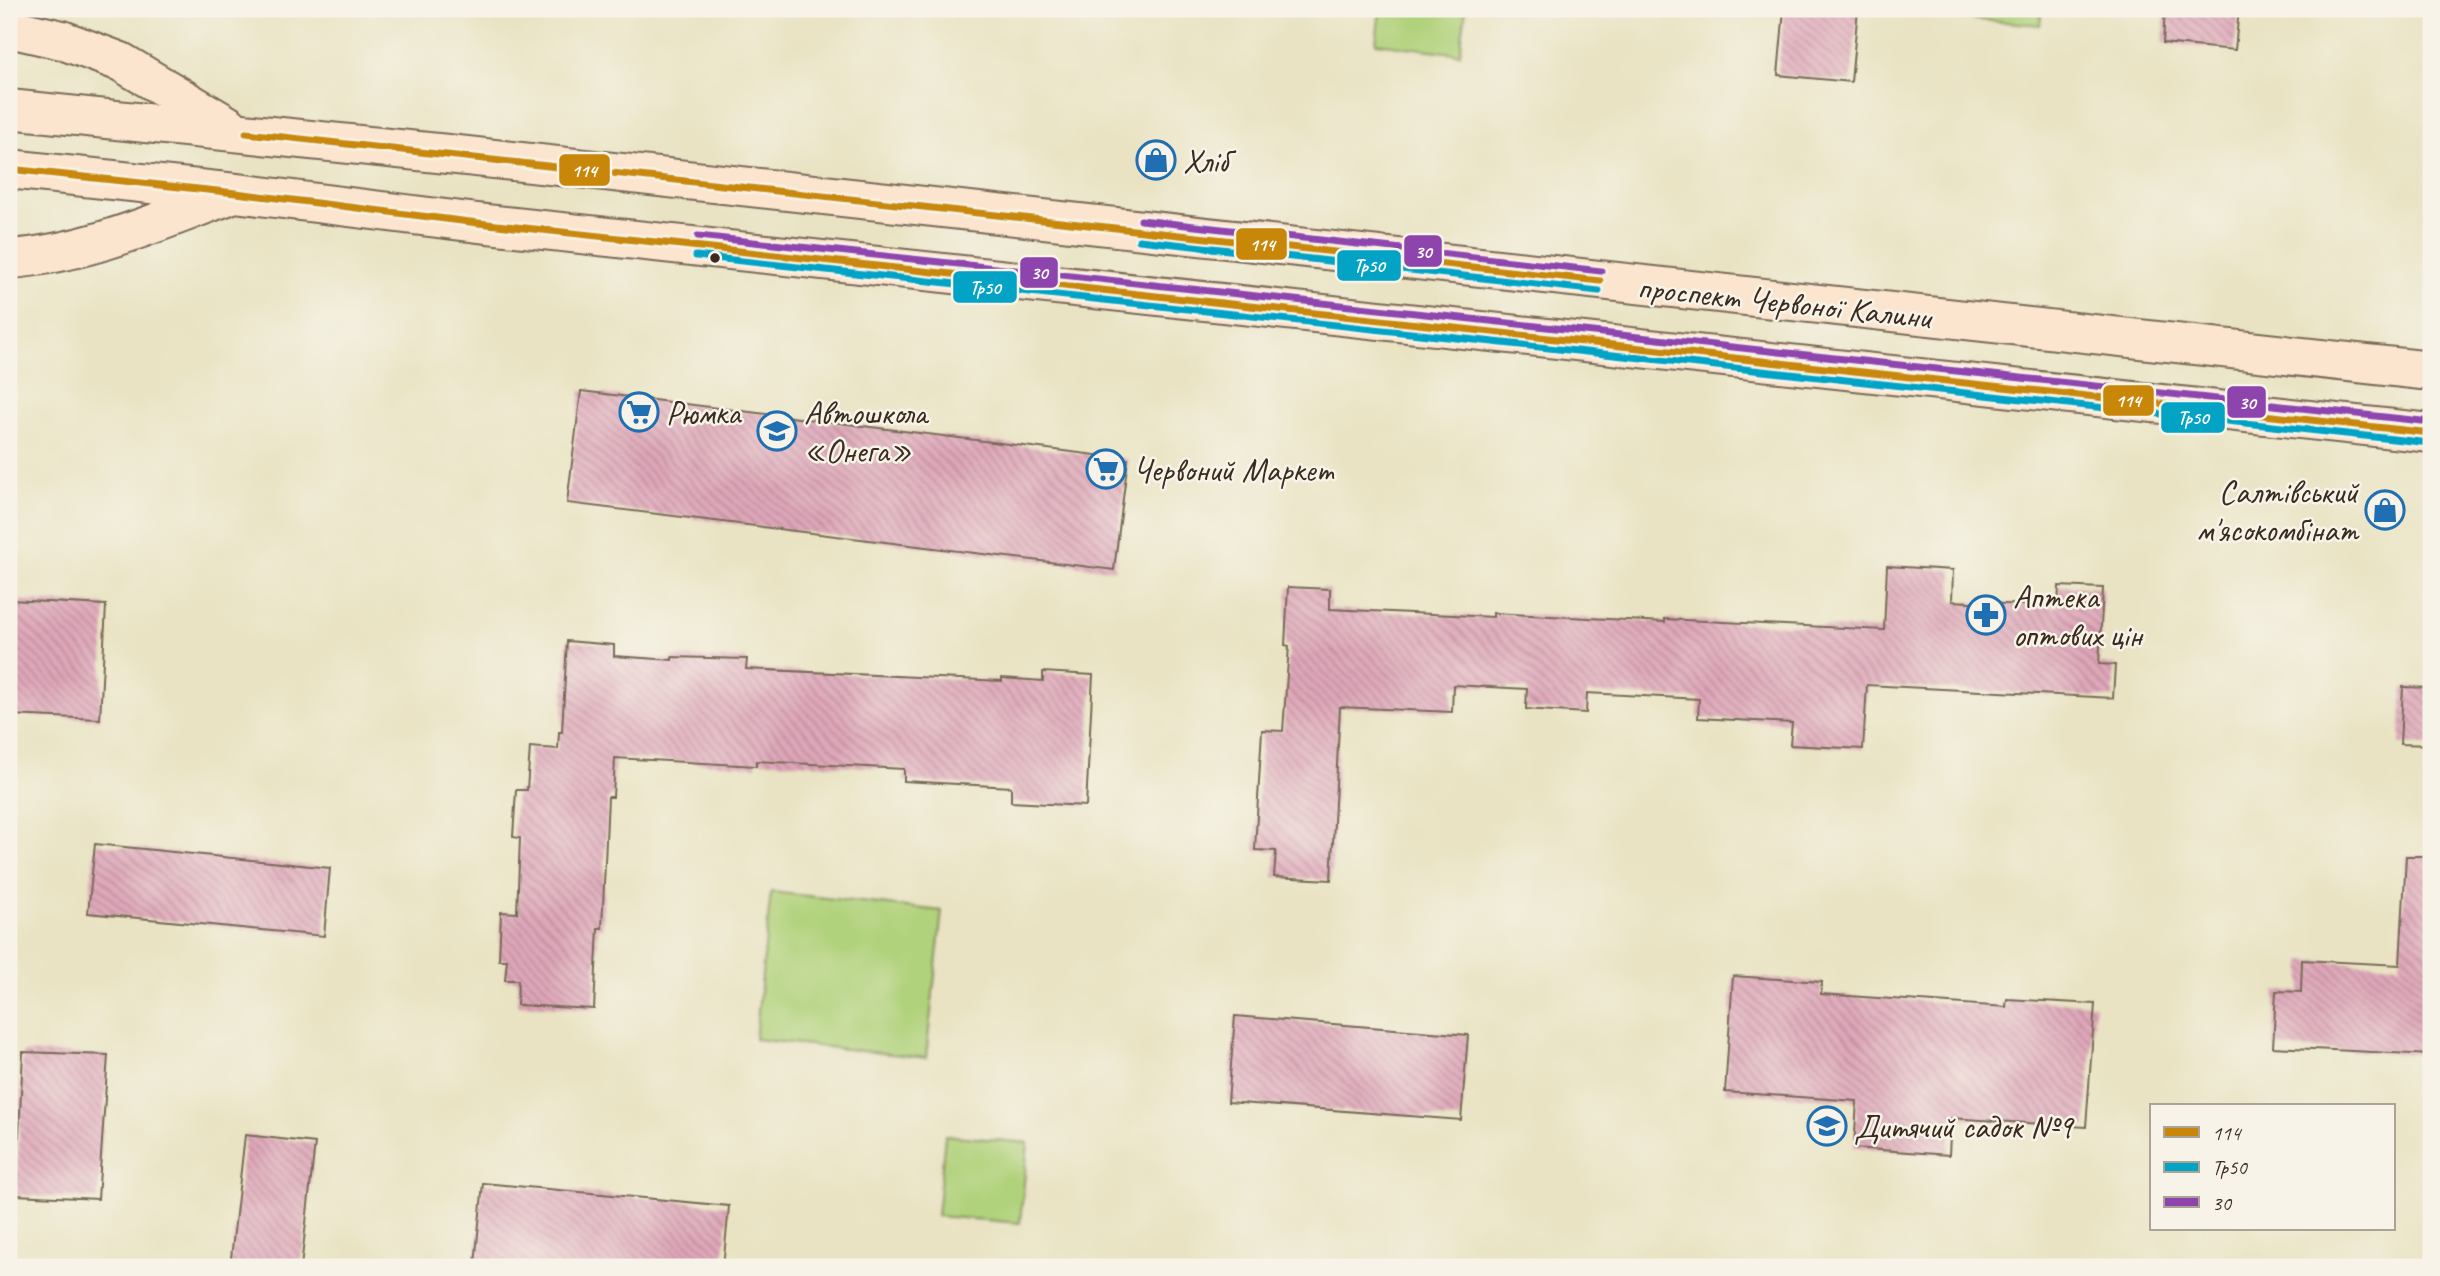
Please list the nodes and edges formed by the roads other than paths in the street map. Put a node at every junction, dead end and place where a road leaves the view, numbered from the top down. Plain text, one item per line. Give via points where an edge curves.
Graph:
1 (9, 28) edge
2 (9, 109) edge
3 (239, 133) junction
4 (9, 169) edge
5 (236, 193) junction
6 (9, 259) edge
7 (2431, 370) edge
8 (2431, 433) edge

1 - 3 main road via 62,40 121,62
2 - 3 main road, проспект Червоної Калини
3 - 7 main road, проспект Червоної Калини
4 - 5 main road, проспект Червоної Калини
5 - 6 main road via 109,240
5 - 8 main road, проспект Червоної Калини via 478,223

